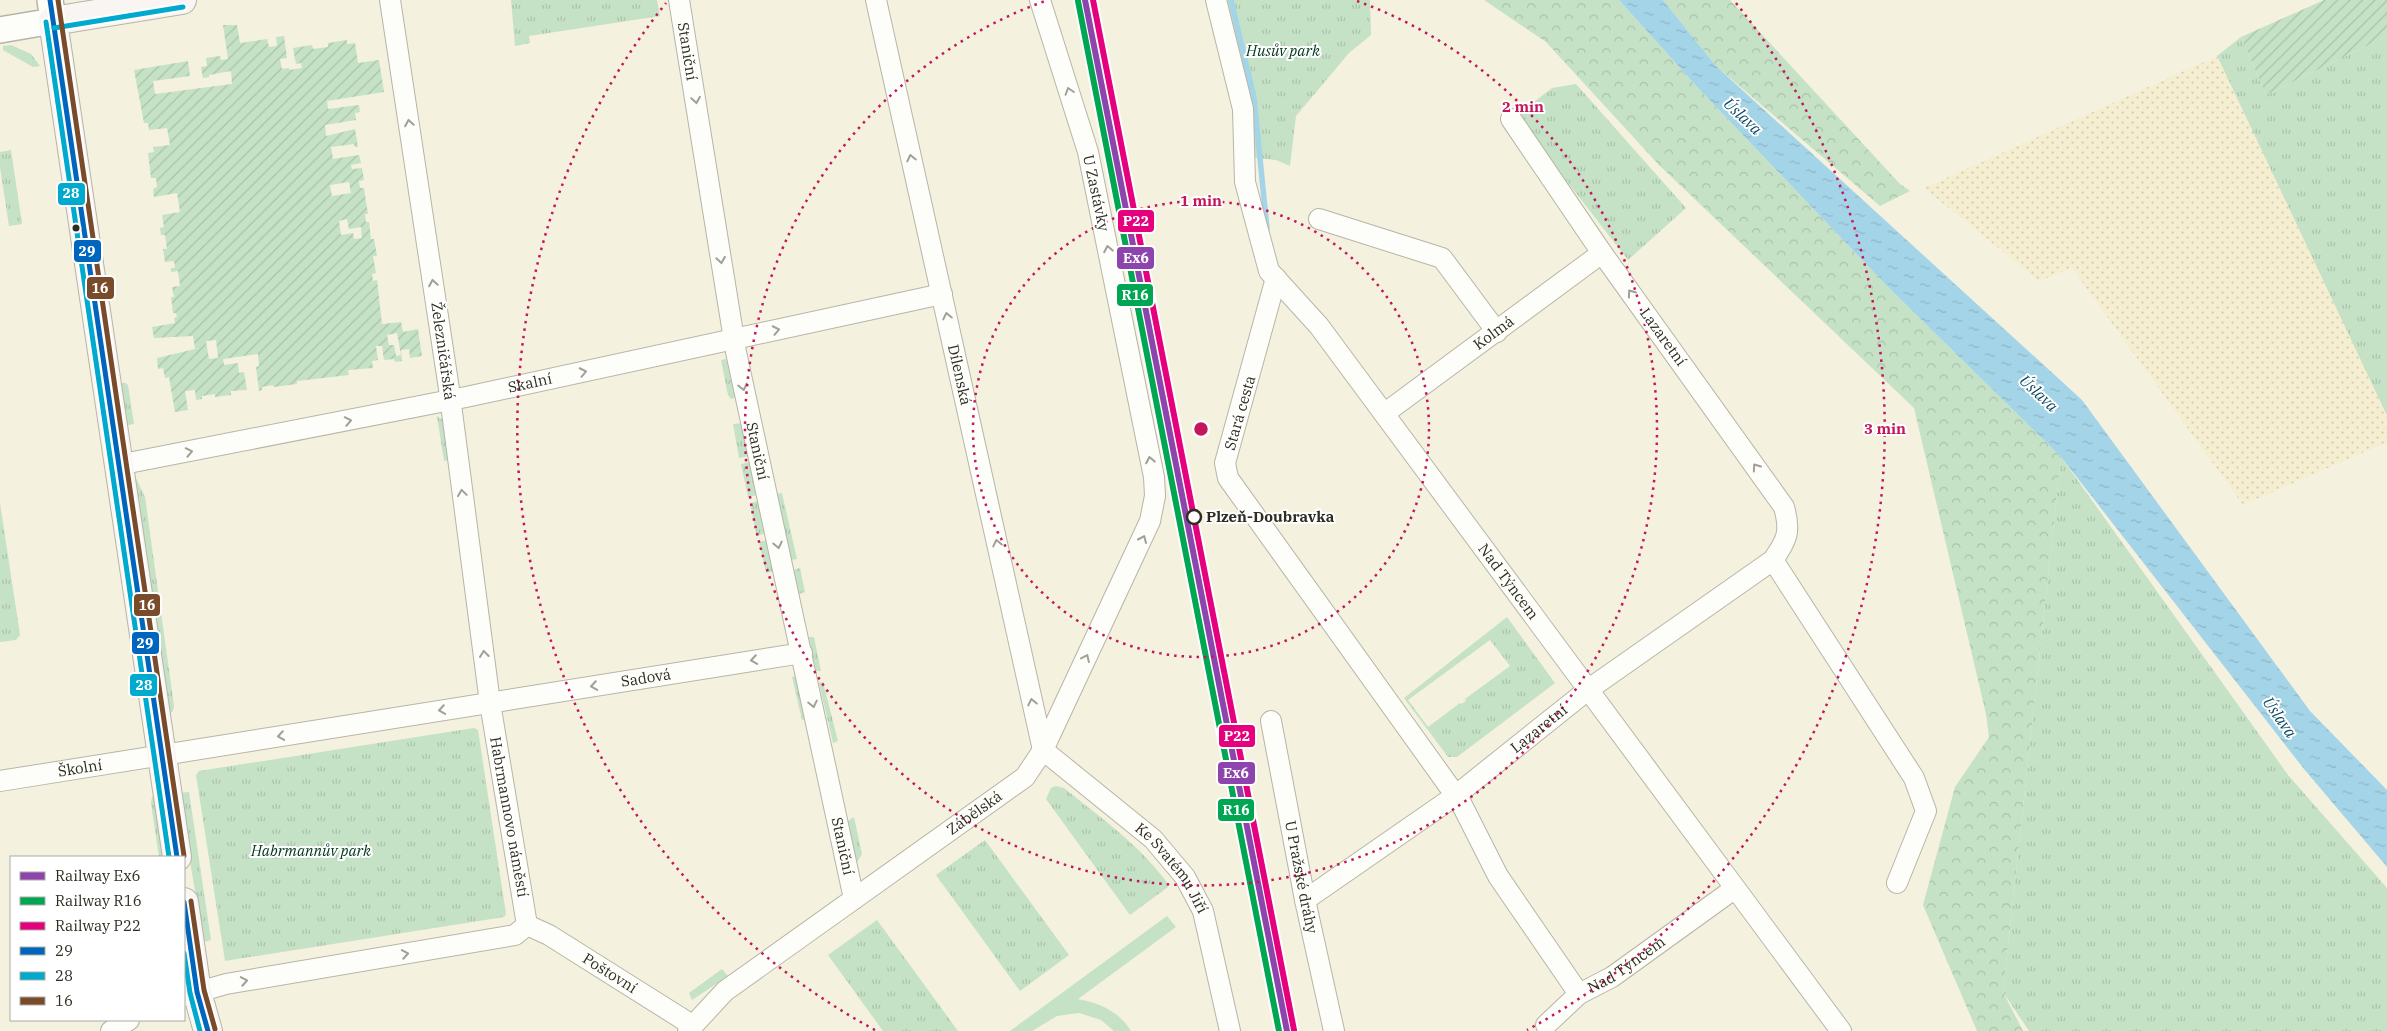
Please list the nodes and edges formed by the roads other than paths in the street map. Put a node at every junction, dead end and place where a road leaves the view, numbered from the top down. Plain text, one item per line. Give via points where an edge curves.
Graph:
1 (182, 0) edge
2 (390, 0) edge
3 (679, 0) edge
4 (876, 0) edge
5 (1040, 0) edge
6 (1216, 0) edge
7 (51, 11) edge
8 (0, 30) edge
9 (1511, 119) dead end
10 (1319, 219) dead end
11 (1602, 253) junction
12 (1276, 278) junction
13 (942, 294) junction
14 (1497, 332) junction
15 (734, 339) junction
16 (450, 401) junction
17 (1385, 413) junction
18 (118, 465) junction
19 (1154, 508) joint
20 (1773, 560) junction
21 (802, 652) junction
22 (1589, 689) junction
23 (490, 703) junction
24 (1271, 721) dead end
25 (1043, 750) junction
26 (162, 755) junction
27 (0, 781) edge
28 (1455, 796) junction
29 (177, 856) edge
30 (1896, 883) dead end
31 (1734, 889) junction
32 (854, 899) junction
33 (1305, 900) junction
34 (185, 917) edge
35 (527, 925) junction
36 (190, 994) edge
37 (1579, 994) junction
38 (127, 1021) edge
39 (1546, 1025) dead end
40 (690, 1028) edge
41 (111, 1031) edge
42 (208, 1031) edge
43 (1230, 1031) edge
44 (1334, 1031) edge
45 (1841, 1031) edge

1 - 7 main road
16 -> 2 street, Železničářská
3 -> 15 street, Staniční
13 -> 4 street, Dílenská
19 -> 5 street, U Zastávky via 1154,477 1088,152
6 - 12 street via 1243,109 1244,182 1269,271
7 - 8 street
7 - 18 main road
9 - 11 street, Lazaretní
10 - 14 street via 1442,258
11 - 14 street, Kolmá
20 -> 11 street, Lazaretní via 1787,539 1788,522 1784,507
12 - 17 street, Nad Týncem via 1319,326
12 - 28 street, Stará cesta via 1225,463 1228,478
15 -> 13 street, Skalní
25 -> 13 street, Dílenská
14 - 17 street, Kolmá
16 -> 15 street, Skalní
15 -> 21 street, Staniční
18 -> 16 street, Skalní
23 -> 16 street, Železničářská
17 - 22 street, Nad Týncem
18 - 26 main road
25 -> 19 street, Zábělská via 1144,536
20 - 22 street, Lazaretní
20 - 30 street via 1914,778 1926,811
21 -> 23 street, Sadová
21 -> 32 street, Staniční
22 - 28 street, Lazaretní
22 - 31 street, Nad Týncem
23 -> 26 street
23 - 35 street, Habrmannovo náměstí
24 - 33 street, U Pražské dráhy
25 - 32 street, Zábělská via 1025,777
25 - 43 street, Ke Svatému Jiří via 1153,839 1185,877 1203,910
26 - 27 street, Školní
26 - 29 main road
28 - 33 street, Lazaretní
28 - 37 street, Stará cesta via 1498,876
31 - 37 street, Nad Týncem via 1612,977
31 - 45 street, Nad Týncem
32 - 40 street, Zábělská via 725,990
33 - 44 street, U Pražské dráhy
34 - 36 main road
36 -> 35 street via 226,984 515,935
35 - 40 street, Poštovní via 549,935
36 - 42 main road
37 - 39 street, Nad Týncem
38 - 41 street

